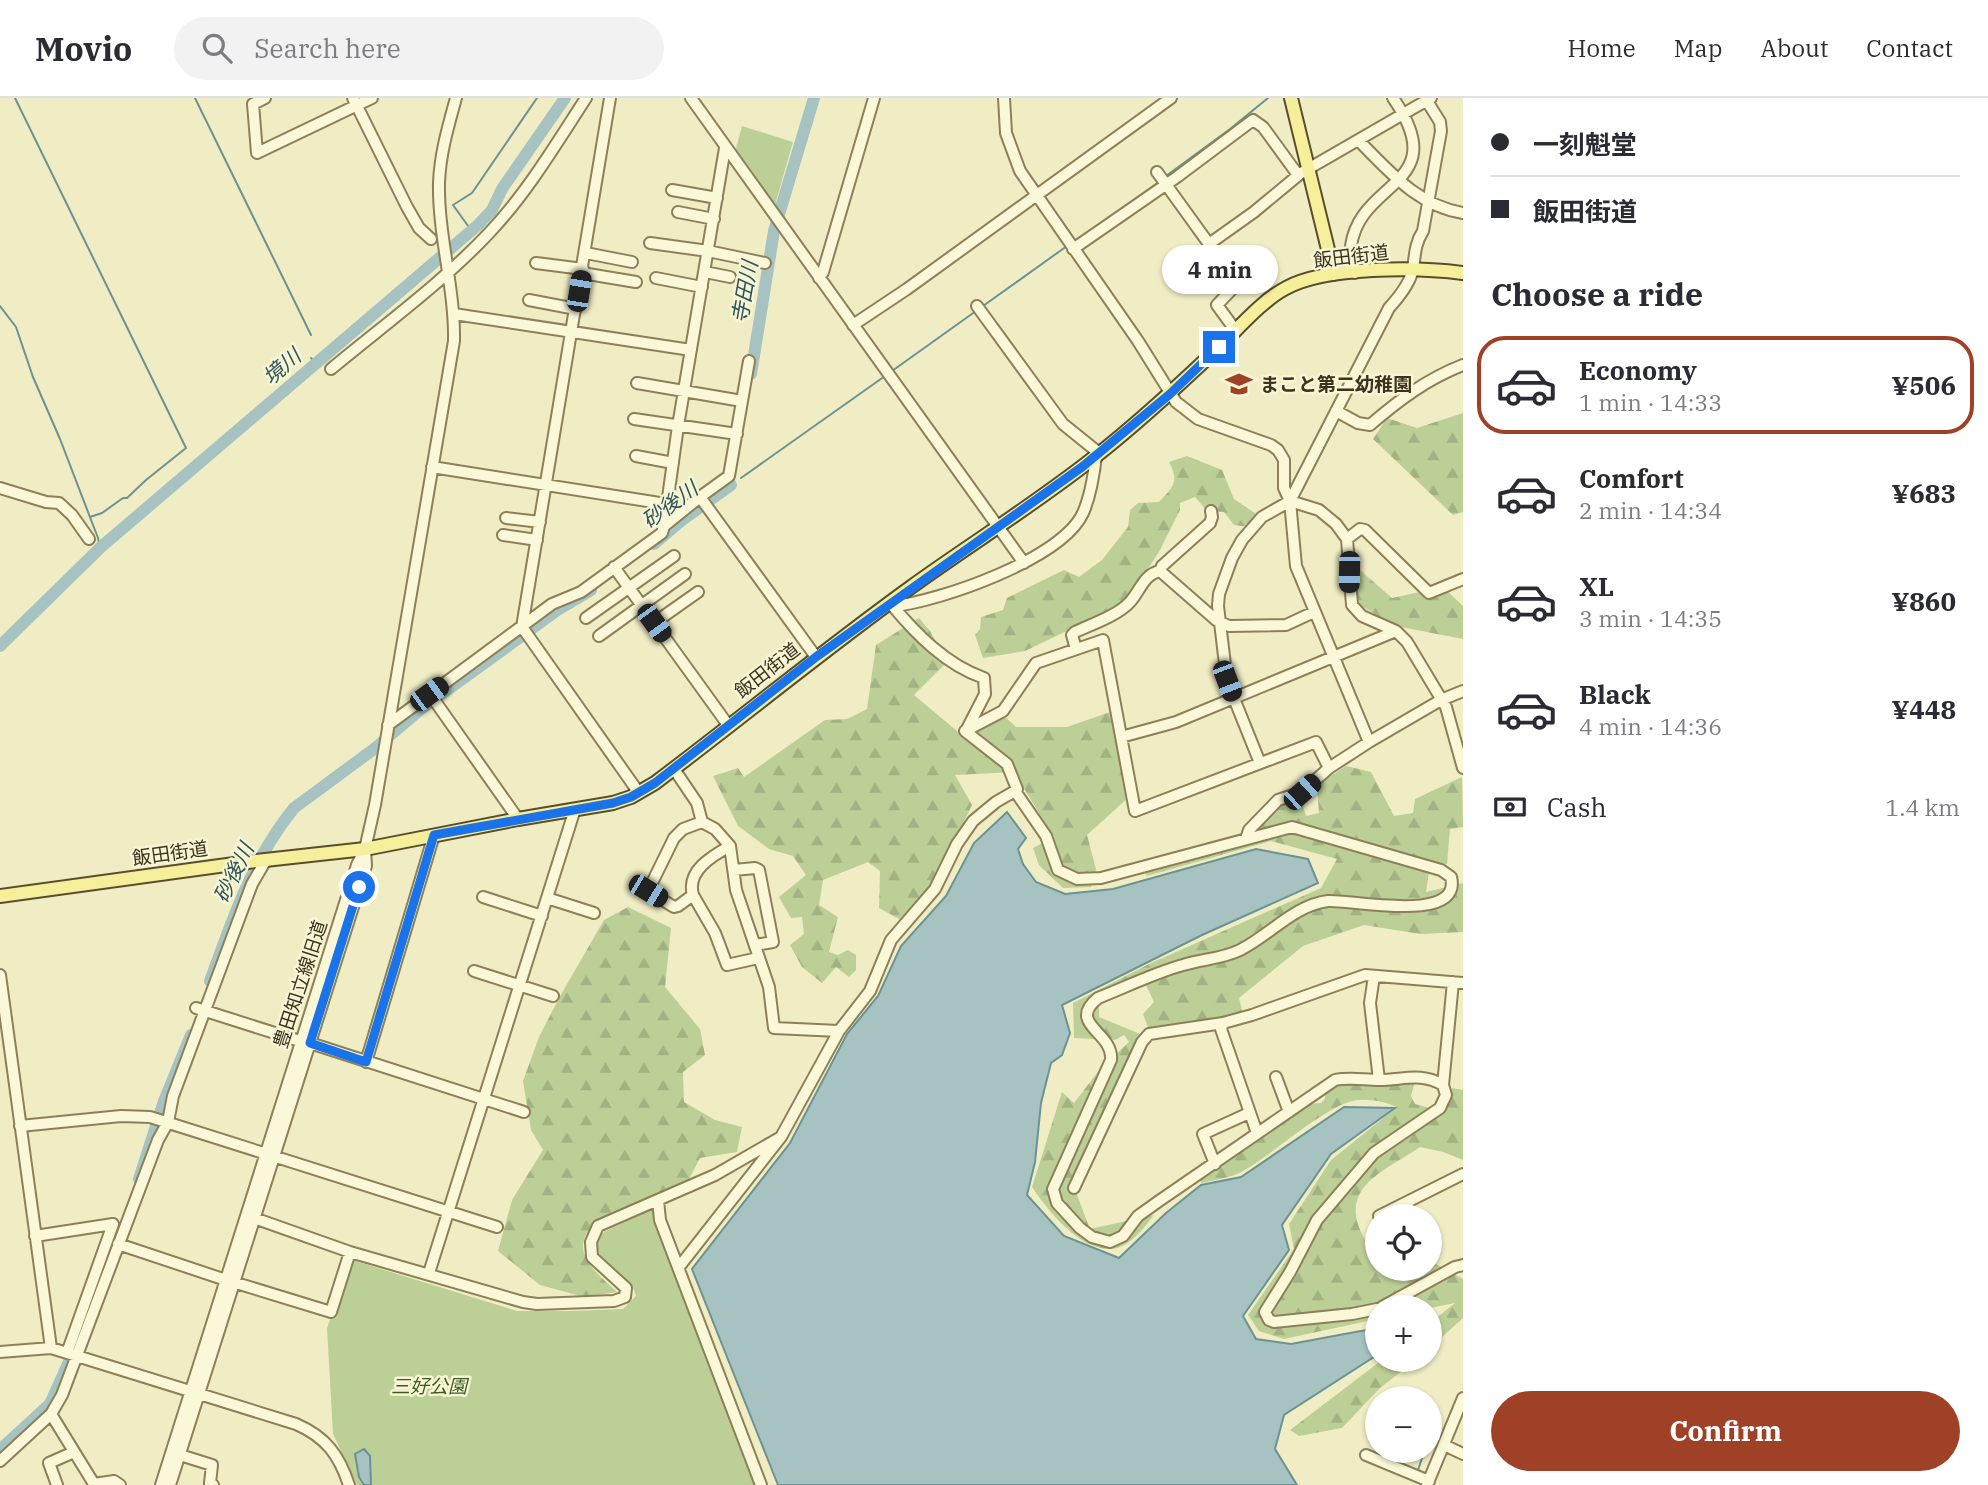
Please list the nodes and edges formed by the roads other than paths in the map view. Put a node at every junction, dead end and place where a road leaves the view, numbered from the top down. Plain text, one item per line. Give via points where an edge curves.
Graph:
1 (265, 98) edge
2 (372, 98) edge
3 (456, 98) edge
4 (586, 98) edge
5 (610, 98) edge
6 (874, 98) edge
7 (1004, 98) edge
8 (1171, 98) edge
9 (1291, 98) edge
10 (1393, 98) edge
11 (692, 99) edge
12 (1429, 99) edge
13 (355, 102) edge
14 (1403, 114) junction
15 (1359, 141) junction
16 (725, 148) junction
17 (1303, 173) junction
18 (1162, 178) junction
19 (1398, 180) junction
20 (672, 190) dead end
21 (1036, 195) junction
22 (717, 198) junction
23 (1427, 202) junction
24 (678, 212) dead end
25 (1463, 213) edge
26 (713, 219) junction
27 (431, 239) dead end
28 (650, 243) dead end
29 (1209, 244) junction
30 (1073, 249) junction
31 (708, 251) junction
32 (586, 253) junction
33 (632, 262) dead end
34 (536, 263) dead end
35 (765, 263) dead end
36 (1413, 268) junction
37 (449, 271) junction
38 (583, 271) junction
39 (705, 272) junction
40 (1355, 273) junction
41 (1463, 273) edge
42 (1334, 274) junction
43 (730, 277) dead end
44 (656, 278) dead end
45 (819, 278) junction
46 (636, 282) dead end
47 (702, 287) junction
48 (529, 300) dead end
49 (978, 306) dead end
50 (576, 309) junction
51 (454, 314) junction
52 (853, 325) junction
53 (1236, 331) junction
54 (572, 333) junction
55 (691, 350) junction
56 (749, 361) dead end
57 (1463, 365) edge
58 (331, 369) dead end
59 (637, 383) dead end
60 (684, 391) junction
61 (1170, 394) junction
62 (742, 401) junction
63 (1336, 411) junction
64 (634, 419) dead end
65 (678, 426) junction
66 (737, 433) junction
67 (1098, 455) junction
68 (636, 456) dead end
69 (673, 463) junction
70 (432, 467) junction
71 (546, 485) junction
72 (0, 488) edge
73 (1290, 501) junction
74 (704, 502) junction
75 (666, 504) junction
76 (1211, 511) dead end
77 (506, 518) dead end
78 (540, 522) junction
79 (664, 526) junction
80 (997, 526) junction
81 (503, 535) dead end
82 (1347, 538) junction
83 (89, 539) dead end
84 (537, 540) junction
85 (674, 556) dead end
86 (1024, 563) junction
87 (617, 571) junction
88 (1160, 571) junction
89 (685, 574) dead end
90 (1463, 579) edge
91 (630, 589) junction
92 (698, 592) dead end
93 (641, 604) junction
94 (892, 604) junction
95 (1314, 612) junction
96 (586, 618) dead end
97 (654, 623) junction
98 (1221, 623) junction
99 (523, 628) junction
100 (1396, 631) junction
101 (598, 636) dead end
102 (1076, 649) junction
103 (816, 657) junction
104 (1333, 658) junction
105 (1463, 691) edge
106 (431, 696) junction
107 (1441, 699) junction
108 (1234, 700) junction
109 (728, 725) junction
110 (388, 729) junction
111 (965, 731) junction
112 (1121, 737) junction
113 (1369, 742) junction
114 (1260, 763) junction
115 (1329, 768) junction
116 (1463, 768) edge
117 (674, 769) junction
118 (1016, 792) junction
119 (639, 793) junction
120 (575, 809) junction
121 (518, 819) junction
122 (702, 822) junction
123 (434, 835) junction
124 (1246, 839) junction
125 (730, 846) junction
126 (365, 849) junction
127 (262, 860) junction
128 (734, 870) junction
129 (694, 895) junction
130 (0, 896) edge
131 (483, 897) dead end
132 (547, 898) junction
133 (594, 913) dead end
134 (542, 916) junction
135 (755, 946) junction
136 (758, 958) junction
137 (474, 971) dead end
138 (0, 975) edge
139 (1374, 976) junction
140 (1458, 982) edge
141 (521, 986) junction
142 (553, 996) dead end
143 (200, 1009) junction
144 (1223, 1023) junction
145 (839, 1031) junction
146 (305, 1042) junction
147 (366, 1062) junction
148 (1276, 1077) dead end
149 (1379, 1080) junction
150 (1443, 1085) junction
151 (484, 1100) junction
152 (524, 1112) dead end
153 (1289, 1112) junction
154 (1249, 1113) junction
155 (168, 1122) junction
156 (20, 1126) junction
157 (1257, 1133) junction
158 (781, 1137) junction
159 (270, 1155) junction
160 (1215, 1164) junction
161 (1463, 1174) edge
162 (1074, 1188) dead end
163 (658, 1200) junction
164 (1404, 1204) edge
165 (449, 1212) junction
166 (254, 1218) junction
167 (497, 1227) dead end
168 (35, 1236) junction
169 (118, 1244) junction
170 (350, 1252) junction
171 (1463, 1265) edge
172 (678, 1267) junction
173 (429, 1273) junction
174 (229, 1281) junction
175 (1404, 1295) edge
176 (1365, 1311) edge
177 (51, 1348) junction
178 (0, 1352) edge
179 (71, 1354) junction
180 (194, 1393) junction
181 (1463, 1398) edge
182 (51, 1414) junction
183 (1444, 1445) junction
184 (74, 1452) junction
185 (1463, 1454) edge
186 (180, 1455) junction
187 (0, 1461) edge
188 (1384, 1463) edge
189 (1428, 1483) edge
190 (211, 1484) edge
191 (57, 1485) edge
192 (120, 1485) edge
193 (161, 1485) edge
194 (170, 1485) edge
195 (349, 1485) edge
196 (761, 1485) edge

1 - 13 street via 253,104 257,153
2 - 13 street
3 - 37 street via 440,157
4 - 37 street via 507,213
5 - 32 street
6 - 45 street
7 - 21 street via 1013,155
8 - 21 street
9 - 17 main road
10 - 14 street
11 - 16 street
12 - 14 street
12 - 23 street via 1441,131
13 - 27 street via 407,207
14 - 15 street
14 - 19 street via 1411,127 1413,148 1410,163
15 - 17 street
15 - 19 street
16 - 22 street
16 - 45 street
17 - 18 street via 1253,120
17 - 29 street
17 - 42 main road
18 - 29 street
18 - 30 street
19 - 23 street
19 - 40 street via 1359,220 1350,249
20 - 22 street
21 - 30 street
21 - 52 street
22 - 26 street
23 - 25 street
23 - 36 street
24 - 26 street
26 - 31 street
28 - 31 street
29 - 53 street via 1236,282 1217,305
30 - 61 street
31 - 35 street
31 - 39 street
32 - 33 street
32 - 38 street
34 - 38 street
36 - 40 main road, 飯田街道
36 - 41 main road, 飯田街道
36 - 63 street
37 - 51 street
37 - 58 street
38 - 46 street
38 - 50 street
39 - 43 street
39 - 47 street
40 - 42 main road, 飯田街道
42 - 53 main road, 飯田街道 via 1285,288
44 - 47 street
45 - 52 street
47 - 55 street
48 - 50 street
49 - 67 street via 1063,424
50 - 54 street
51 - 54 street
51 - 70 street via 450,370
52 - 80 street
53 - 61 main road, 飯田街道
54 - 55 street
54 - 71 street
55 - 60 street
56 - 62 street
57 - 63 street via 1400,399 1370,425
59 - 60 street
60 - 62 street
60 - 65 street
61 - 67 main road, 飯田街道
61 - 73 street via 1198,419 1278,450 1284,460 1284,488
62 - 66 street
63 - 73 street
64 - 65 street
65 - 66 street
65 - 69 street
66 - 74 street via 729,476
67 - 80 main road, 飯田街道
67 - 86 street via 1082,515 1065,536
68 - 69 street
69 - 75 street
70 - 71 street
70 - 110 street
71 - 75 street
71 - 78 street
72 - 83 street via 59,502
73 - 82 street via 1319,510
73 - 95 street via 1296,566
73 - 98 street via 1262,517 1231,558 1219,594
74 - 79 street
74 - 103 street
75 - 79 street
76 - 88 street via 1210,523
77 - 78 street
78 - 84 street
79 - 87 street via 662,533
80 - 86 street
80 - 94 main road, 飯田街道
81 - 84 street
82 - 90 street via 1365,530 1429,593
82 - 100 street via 1352,605 1362,616
84 - 99 street
85 - 91 street
86 - 94 street via 916,603
87 - 91 street
87 - 99 street via 552,604
88 - 98 street
88 - 102 street via 1144,581 1129,604 1075,632
89 - 93 street
91 - 93 street
91 - 96 street
92 - 97 street
93 - 97 street
93 - 101 street
94 - 103 main road, 飯田街道
94 - 111 street via 913,631 969,673 984,678 985,694
95 - 98 street via 1286,625
95 - 104 street
97 - 109 street
98 - 108 street via 1227,681
99 - 106 street
99 - 119 street
100 - 104 street
100 - 107 street
102 - 111 street via 1032,665 1003,711
102 - 112 street via 1103,640
103 - 109 main road, 飯田街道
104 - 108 street
104 - 113 street
105 - 107 street
106 - 110 street
106 - 121 street
107 - 113 street
107 - 116 street
108 - 112 street
108 - 114 street
109 - 117 main road, 飯田街道
110 - 126 street
111 - 118 street via 1007,764
112 - 114 street via 1135,811
113 - 115 street
114 - 115 street via 1316,742
115 - 124 street via 1302,792 1278,800
117 - 119 main road, 飯田街道
117 - 122 street via 698,803
118 - 124 street via 1046,836 1058,870 1077,879 1101,878
118 - 145 street via 973,821 935,890 891,940 870,990
119 - 120 main road, 飯田街道
120 - 121 main road, 飯田街道
120 - 132 street
121 - 123 main road, 飯田街道
122 - 125 street
122 - 129 street via 674,838 648,888 674,907
123 - 126 main road, 飯田街道
123 - 147 street
124 - 160 street via 1299,828 1441,870 1451,877 1454,889 1446,901 1423,906 1338,901 1313,905 1241,950 1183,964 1093,1002 1087,1019 1108,1044 1111,1060 1054,1185 1057,1203 1092,1237 1110,1242 1123,1236 1138,1216
125 - 128 street
125 - 129 street via 697,872
126 - 127 main road, 飯田街道
126 - 146 street, 豊田知立線旧道
126 - 146 street, 豊田知立線旧道 via 366,866
127 - 130 main road, 飯田街道
127 - 143 street
128 - 135 street
128 - 135 street via 759,870 773,942
129 - 136 street via 727,964
131 - 134 street
132 - 133 street
132 - 134 street
134 - 141 street
135 - 136 street
136 - 145 street via 769,986 774,1028
137 - 141 street
138 - 156 street
139 - 140 street
139 - 144 street
139 - 149 street via 1370,1003
140 - 150 street
141 - 142 street
141 - 151 street
143 - 146 street
143 - 155 street
144 - 154 street via 1221,1029
144 - 162 street via 1151,1033 1145,1038
145 - 158 street
146 - 147 street
146 - 159 street, 豊田知立線旧道
147 - 151 street
148 - 153 street
149 - 150 street via 1416,1076
149 - 153 street via 1335,1080
150 - 176 street via 1446,1095 1440,1108 1374,1153 1317,1220 1265,1312 1274,1322
151 - 152 street
151 - 165 street
153 - 157 street
154 - 157 street
154 - 160 street via 1203,1134
155 - 156 street via 121,1116
155 - 159 street
155 - 169 street
156 - 168 street
157 - 160 street
158 - 163 street via 715,1175
158 - 172 street
159 - 165 street
159 - 166 street, 豊田知立線旧道
159 - 174 street, 豊田知立線旧道
161 - 164 street
163 - 172 street via 660,1220
163 - 173 street via 598,1226 591,1242 593,1258 626,1289 625,1297 614,1301 523,1302
165 - 167 street
165 - 173 street
166 - 170 street
166 - 174 street, 豊田知立線旧道
168 - 177 street
168 - 179 street via 113,1224
169 - 174 street
169 - 179 street
170 - 173 street
170 - 174 street via 331,1312
171 - 175 street
172 - 196 street
174 - 180 street, 豊田知立線旧道
177 - 178 street
177 - 179 street
179 - 180 street
179 - 182 street via 62,1395
180 - 186 street, 豊田知立線旧道
180 - 193 street, 豊田知立線旧道
180 - 195 street via 309,1430 335,1453
181 - 183 street
182 - 184 street
182 - 187 street
183 - 185 street
183 - 189 street
184 - 191 street via 49,1463
184 - 192 street via 94,1484 114,1481
186 - 190 street via 212,1465
186 - 194 street, 豊田知立線旧道
188 - 189 street

